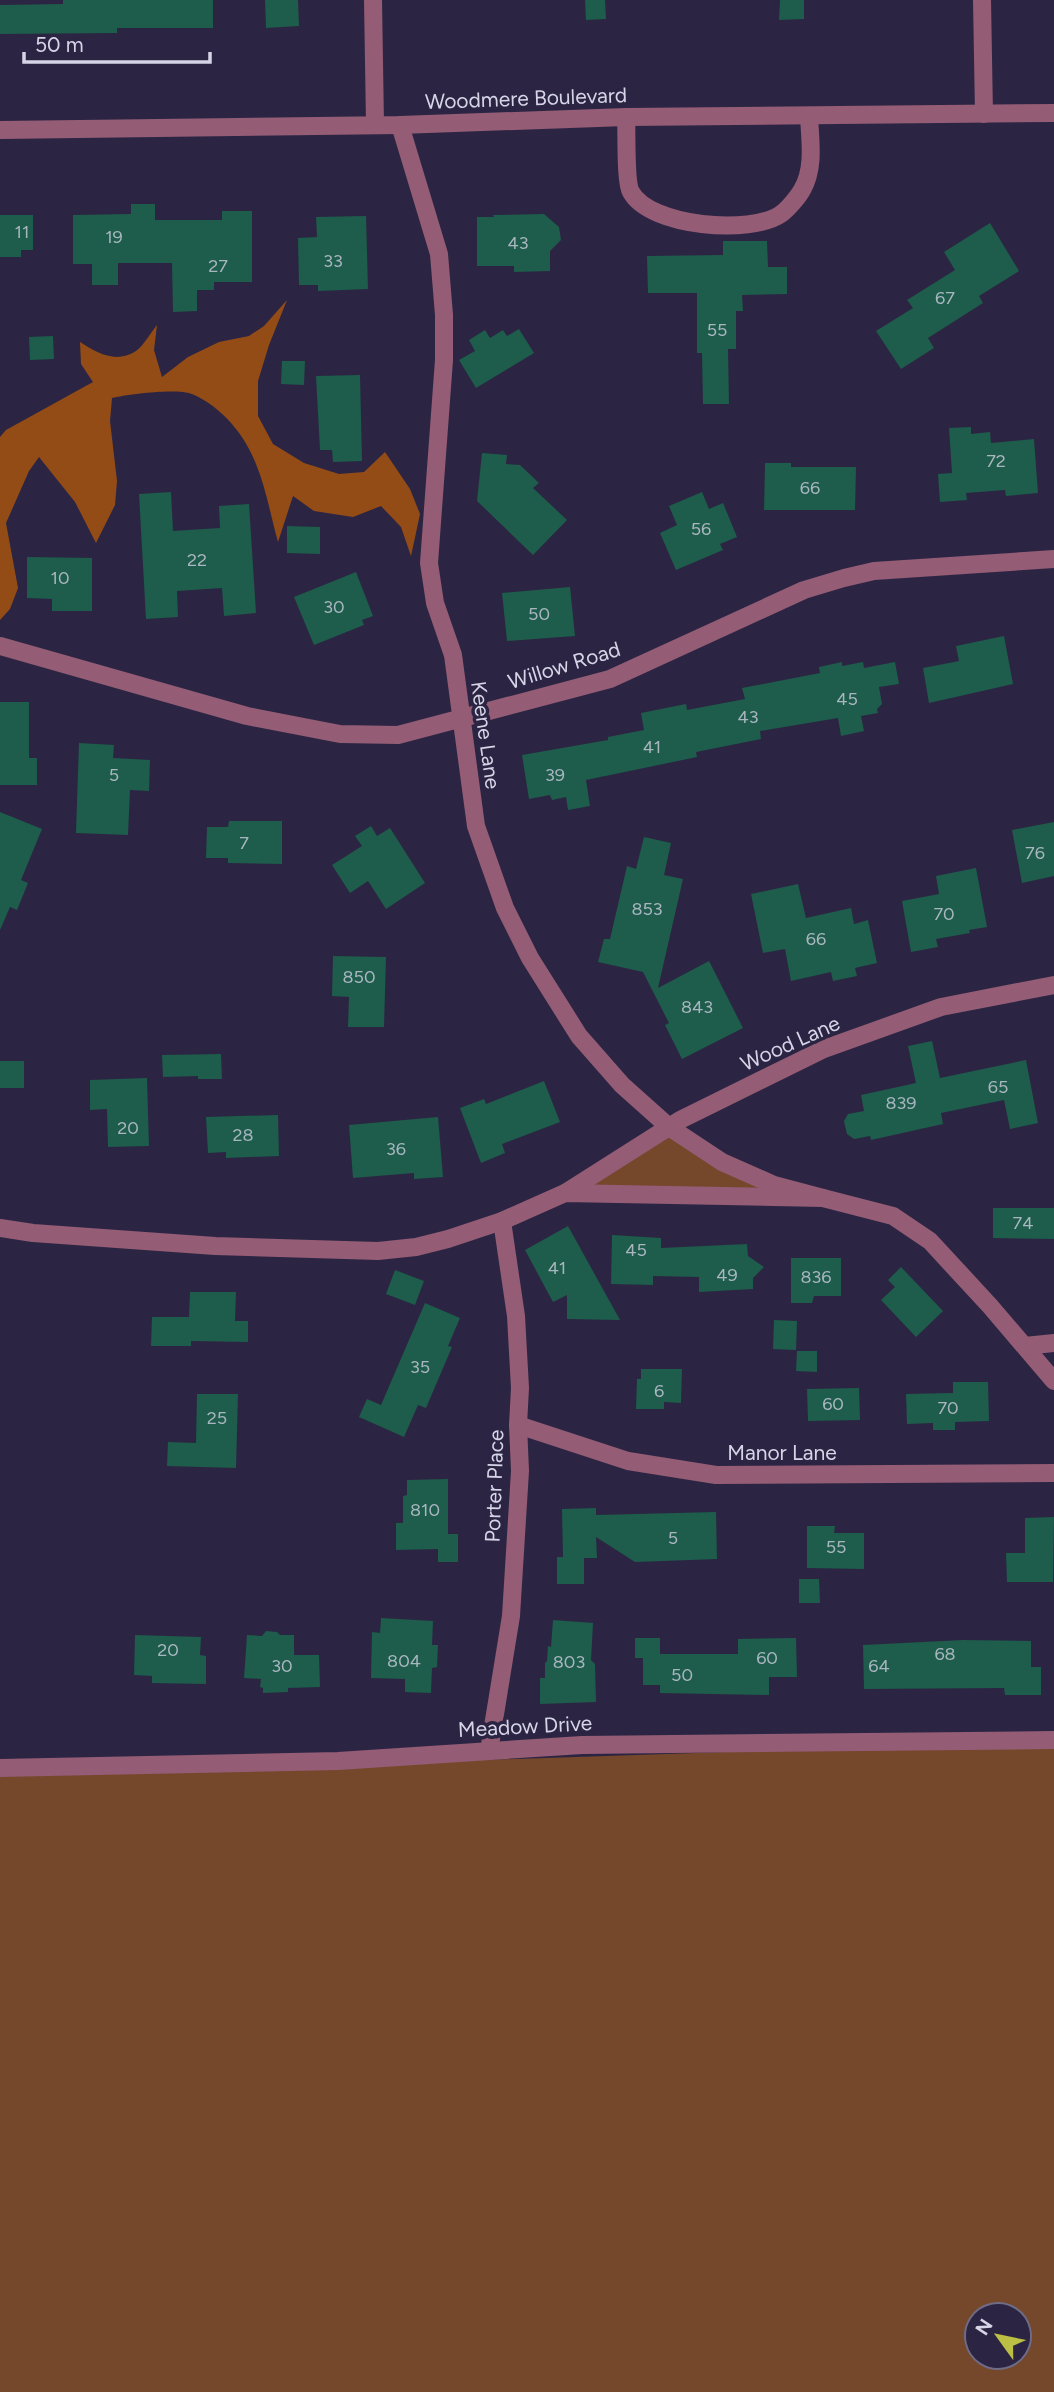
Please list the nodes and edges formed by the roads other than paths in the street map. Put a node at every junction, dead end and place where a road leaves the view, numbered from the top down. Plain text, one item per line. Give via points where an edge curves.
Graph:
1 (373, 0) edge
2 (982, 0) edge
3 (1054, 113) edge
4 (984, 114) junction
5 (809, 116) junction
6 (626, 117) junction
7 (375, 124) junction
8 (400, 125) junction
9 (0, 130) edge
10 (1054, 559) edge
11 (0, 646) edge
12 (460, 719) junction
13 (1054, 985) edge
14 (669, 1127) junction
15 (565, 1193) junction
16 (823, 1198) junction
17 (502, 1221) junction
18 (0, 1228) edge
19 (1054, 1343) edge
20 (1025, 1346) junction
21 (1054, 1381) edge
22 (518, 1425) junction
23 (1054, 1473) edge
24 (1054, 1740) edge
25 (489, 1751) junction
26 (0, 1768) edge

1 - 7 street
2 - 4 street
3 - 4 street, Woodmere Boulevard
4 - 5 street, Woodmere Boulevard
5 - 6 street, Woodmere Boulevard
5 - 6 street via 810,173 781,214 755,225 673,220 642,206 629,191
6 - 8 street, Woodmere Boulevard
7 - 8 street, Woodmere Boulevard
7 - 9 street, Woodmere Boulevard
8 - 12 street, Keene Lane via 439,254 444,360 429,563 435,603 453,655
10 - 12 street, Willow Road via 874,571 844,578 804,590 610,679
11 - 12 street, Willow Road via 247,716 340,734 398,735
12 - 14 street, Keene Lane via 476,827 505,908 530,958 594,1055
13 - 14 street, Wood Lane via 941,1007 824,1049
14 - 15 street, Wood Lane
14 - 16 street, Keene Lane via 754,1177
15 - 16 street
15 - 17 street, Wood Lane
16 - 20 street via 893,1216 930,1241
17 - 18 street, Wood Lane via 427,1244 379,1251 215,1246
17 - 22 street, Porter Place via 516,1316
19 - 20 street
20 - 21 street
22 - 23 street, Manor Lane via 628,1461 716,1475
22 - 25 street, Porter Place via 520,1471 511,1616
24 - 25 street, Meadow Drive via 582,1745
25 - 26 street, Meadow Drive via 338,1761

